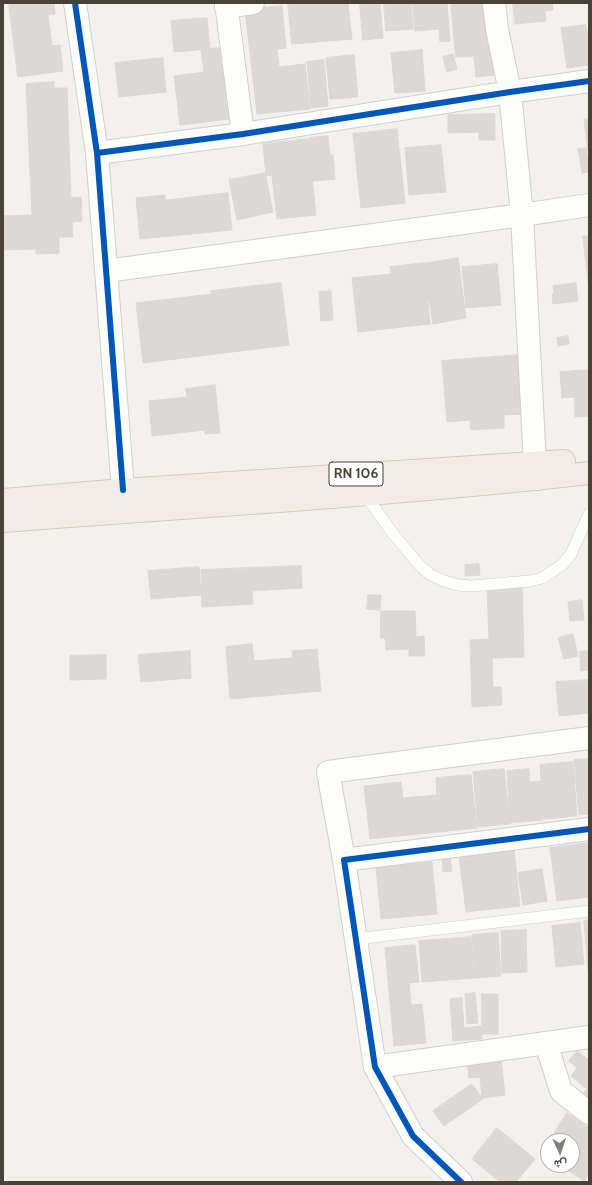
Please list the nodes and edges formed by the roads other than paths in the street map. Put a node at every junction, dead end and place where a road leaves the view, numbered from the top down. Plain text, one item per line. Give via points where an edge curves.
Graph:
1 (75, 3) edge
2 (253, 3) edge
3 (494, 3) edge
4 (226, 5) edge
5 (589, 82) edge
6 (510, 92) junction
7 (243, 134) junction
8 (97, 153) junction
9 (589, 205) edge
10 (522, 215) junction
11 (106, 271) junction
12 (589, 458) edge
13 (537, 471) junction
14 (589, 473) edge
15 (352, 474) junction
16 (123, 490) junction
17 (365, 494) junction
18 (3, 500) edge
19 (589, 514) edge
20 (3, 521) edge
21 (589, 738) edge
22 (589, 829) edge
23 (344, 860) junction
24 (589, 911) edge
25 (356, 939) junction
26 (589, 1037) edge
27 (546, 1043) junction
28 (375, 1067) junction
29 (589, 1113) edge
30 (461, 1182) edge

1 - 8 street
2 - 4 street
3 - 6 street
4 - 7 street
5 - 6 street
6 - 7 street
6 - 10 street
7 - 8 street
8 - 11 street
9 - 10 street
10 - 11 street
10 - 13 street
11 - 16 street
12 - 13 main road, RN 106
13 - 14 main road, RN 106
13 - 15 main road, RN 106
13 - 17 main road, RN 106
15 - 16 main road, RN 106
15 - 17 lane
16 - 18 main road, RN 106
17 - 19 lane via 420,566 444,581 458,585 472,586 542,578 563,564 571,554
17 - 20 main road, RN 106
21 - 23 street via 328,772
22 - 23 street
23 - 25 street
24 - 25 lane
25 - 28 street
26 - 27 street
27 - 28 street
27 - 29 street via 562,1090
28 - 30 street via 413,1136

